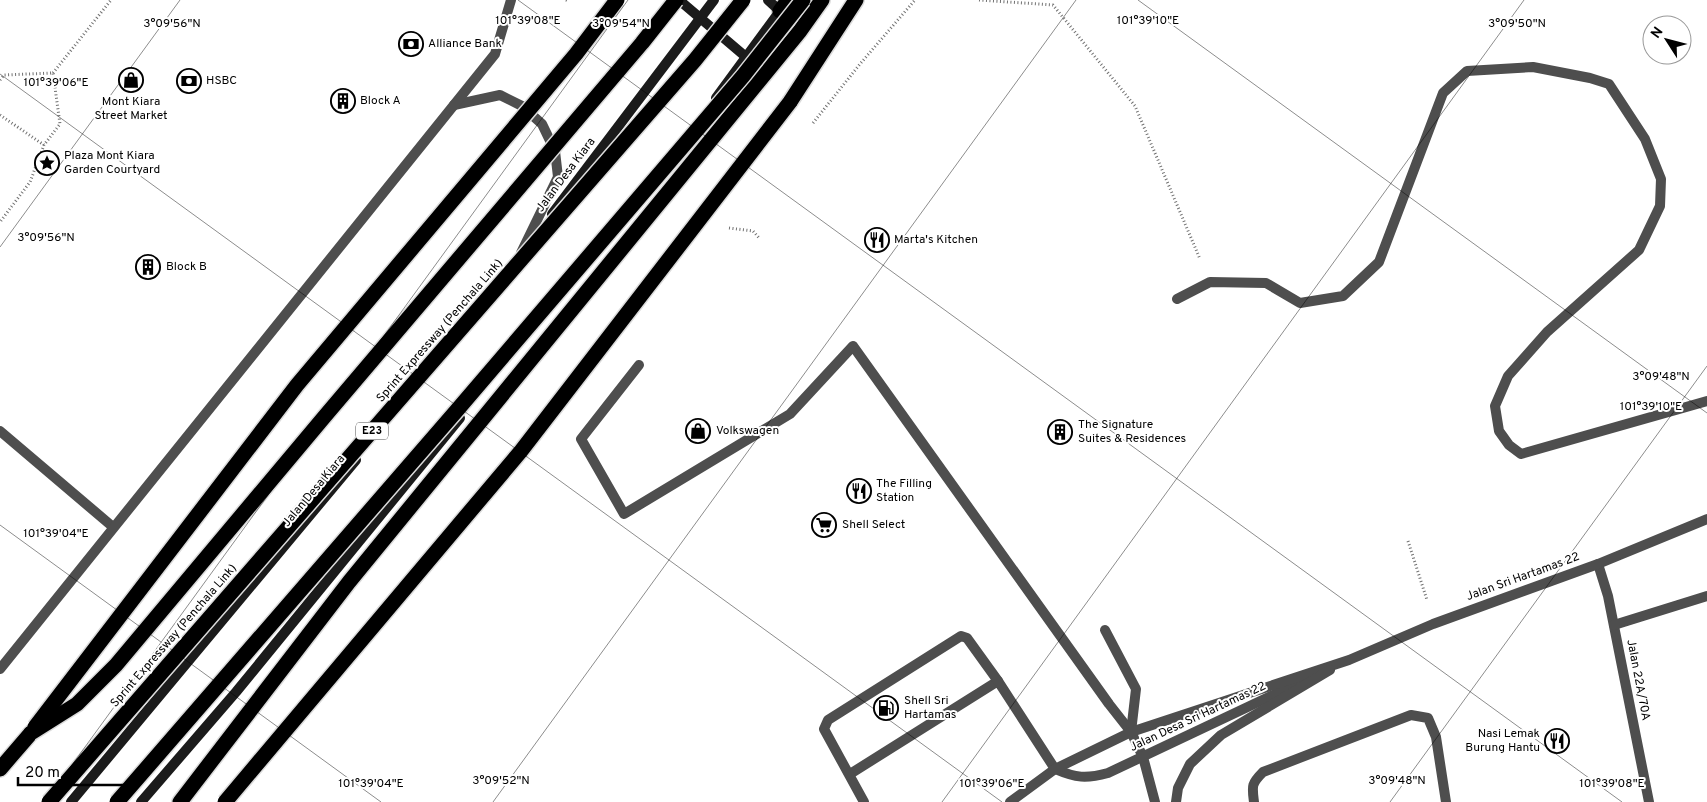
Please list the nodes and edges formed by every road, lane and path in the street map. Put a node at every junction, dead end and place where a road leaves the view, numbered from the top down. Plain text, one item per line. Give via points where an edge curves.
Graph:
1 (111, 0) edge
2 (510, 0) edge
3 (617, 0) edge
4 (678, 0) edge
5 (714, 0) edge
6 (742, 0) edge
7 (768, 0) edge
8 (804, 0) edge
9 (822, 0) edge
10 (856, 0) edge
11 (915, 0) edge
12 (979, 0) edge
13 (784, 6) edge
14 (700, 18) junction
15 (746, 57) junction
16 (53, 73) junction
17 (0, 80) edge
18 (454, 105) junction
19 (0, 115) edge
20 (812, 124) dead end
21 (44, 145) junction
22 (0, 222) edge
23 (729, 227) dead end
24 (760, 239) dead end
25 (518, 258) junction
26 (1210, 282) junction
27 (1177, 299) dead end
28 (640, 365) dead end
29 (1707, 401) edge
30 (0, 431) edge
31 (1707, 519) edge
32 (113, 527) junction
33 (1408, 541) dead end
34 (1598, 564) junction
35 (1421, 579) dead end
36 (1707, 596) edge
37 (1614, 625) junction
38 (1105, 630) dead end
39 (1348, 660) junction
40 (0, 668) edge
41 (998, 681) junction
42 (1131, 732) junction
43 (31, 733) junction
44 (1143, 757) junction
45 (0, 769) edge
46 (1056, 769) junction
47 (850, 774) junction
48 (50, 802) edge
49 (71, 802) edge
50 (117, 802) edge
51 (141, 802) edge
52 (180, 802) edge
53 (225, 802) edge
54 (864, 802) edge
55 (1010, 802) edge
56 (1155, 802) edge
57 (1176, 802) edge
58 (1254, 802) edge
59 (1446, 802) edge
60 (1649, 802) edge

1 - 16 path
2 - 18 street via 495,54
3 - 43 highway, bridge via 576,54 297,386
4 - 14 main road
4 - 43 highway, bridge via 116,665 77,704
5 - 14 main road, Jalan Desa Kiara
6 - 48 highway, Sprint Expressway (Penchala Link) / E23, bridge via 695,60
7 - 13 main road
8 - 50 highway, bridge via 737,84
9 - 52 highway via 794,39 349,582
10 - 53 highway, bridge via 790,102 521,451
11 - 20 path
12 - 26 path via 1053,4 1135,106
13 - 15 main road
14 - 15 main road
14 - 25 main road, Jalan Desa Kiara
15 - 51 main road via 497,372 242,684
16 - 17 path via 4,74
16 - 21 path via 60,124
18 - 25 street via 500,95 522,106 542,124 556,151 558,177
18 - 32 street
19 - 21 path
21 - 22 path via 30,182
23 - 24 path via 753,232
25 - 49 main road, Jalan Desa Kiara via 460,335
26 - 27 street
26 - 29 street via 1266,283 1300,303 1343,296 1379,262 1443,93 1467,71 1532,66 1590,78 1609,84 1645,139 1662,179 1660,206 1639,250 1547,332 1508,376 1495,406 1499,431 1508,445 1521,454
28 - 42 street via 581,439 624,514 790,414 853,346
30 - 32 street
31 - 34 street, Jalan Sri Hartamas 22
32 - 40 street
33 - 35 path
34 - 37 street, Jalan 22A/70A
34 - 39 street, Jalan Sri Hartamas 22 via 1433,624
36 - 37 street
37 - 60 street, Jalan 22A/70A
38 - 42 street via 1136,689
39 - 42 street, Jalan Sri Hartamas 22
39 - 44 street, Jalan Desa Sri Hartamas 22
39 - 57 street, Jalan Sri Hartamas 22 via 1221,736 1190,764 1178,788
41 - 46 street
41 - 47 street
41 - 47 street via 967,638 961,636 828,720 824,729
42 - 44 street
42 - 46 street, Jalan Desa Sri Hartamas 22
43 - 45 highway
44 - 46 street, Jalan Desa Sri Hartamas 22 via 1089,778 1071,776
44 - 56 street
46 - 55 street, Jalan Desa Sri Hartamas 22
47 - 54 street
58 - 59 street via 1252,786 1263,772 1411,715 1428,718 1436,738

